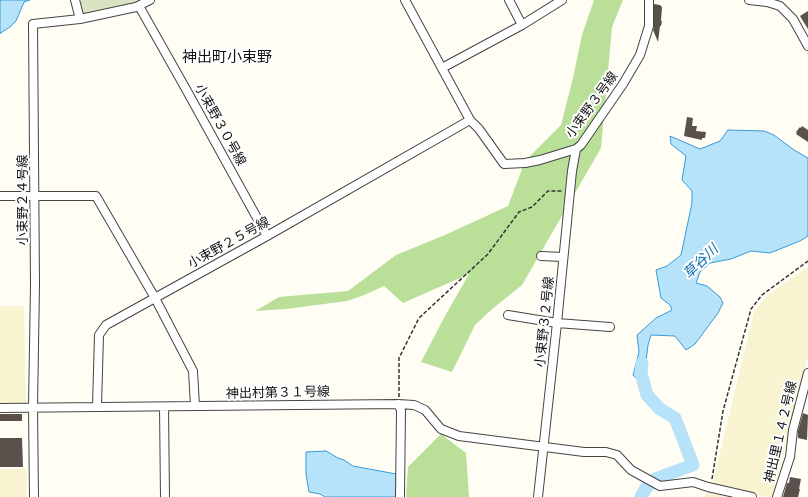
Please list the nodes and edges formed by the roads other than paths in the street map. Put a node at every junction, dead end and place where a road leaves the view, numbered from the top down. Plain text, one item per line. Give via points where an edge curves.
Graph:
1 (75, 0) edge
2 (150, 0) edge
3 (405, 0) edge
4 (509, 0) edge
5 (562, 0) edge
6 (649, 0) edge
7 (749, 0) edge
8 (139, 6) junction
9 (80, 19) junction
10 (522, 25) junction
11 (808, 46) edge
12 (442, 68) junction
13 (470, 120) junction
14 (576, 149) junction
15 (0, 196) edge
16 (35, 196) junction
17 (267, 236) junction
18 (541, 256) dead end
19 (563, 257) junction
20 (155, 298) junction
21 (508, 315) dead end
22 (557, 323) junction
23 (610, 328) dead end
24 (808, 373) edge
25 (398, 404) junction
26 (97, 406) junction
27 (195, 406) junction
28 (33, 407) junction
29 (164, 407) junction
30 (0, 408) edge
31 (544, 446) junction
32 (34, 497) edge
33 (166, 497) edge
34 (400, 497) edge
35 (538, 497) edge
36 (752, 497) edge
37 (778, 497) edge

1 - 9 street
2 - 8 street, 小束野２４号線
3 - 12 street
4 - 10 street
5 - 10 street
6 - 14 street, 小束野３号線 via 649,26 640,56
7 - 11 street via 780,6 793,19
8 - 9 street, 小束野２４号線
8 - 17 street, 小束野３０号線
9 - 16 street, 小束野２４号線 via 33,24
10 - 12 street
12 - 13 street
13 - 14 street, 小束野３号線 via 504,164 540,160
13 - 17 street, 小束野２５号線
14 - 19 street, 小束野３２号線
15 - 16 street
16 - 20 street via 96,196
16 - 28 street, 小束野２４号線
17 - 20 street, 小束野２５号線
18 - 19 street
19 - 22 street, 小束野３２号線
20 - 26 street, 小束野２５号線 via 106,325 99,335
20 - 27 street via 193,371
21 - 22 street
22 - 23 street
22 - 31 street, 小束野３２号線
24 - 37 street, 神出里１４２号線 via 793,430 790,457
25 - 27 street, 神出村第３１号線
25 - 31 street, 神出村第３１号線 via 414,405 425,410 442,429 459,436
25 - 34 street via 401,410
26 - 28 street, 神出村第３１号線
26 - 29 street, 神出村第３１号線
27 - 29 street, 神出村第３１号線
28 - 30 street, 神出村第３１号線
28 - 32 street, 小束野２４号線
29 - 33 street
31 - 35 street, 小束野３２号線
31 - 36 street, 神出里１４２号線 via 584,452 606,452 617,456 631,470 660,486 693,482

